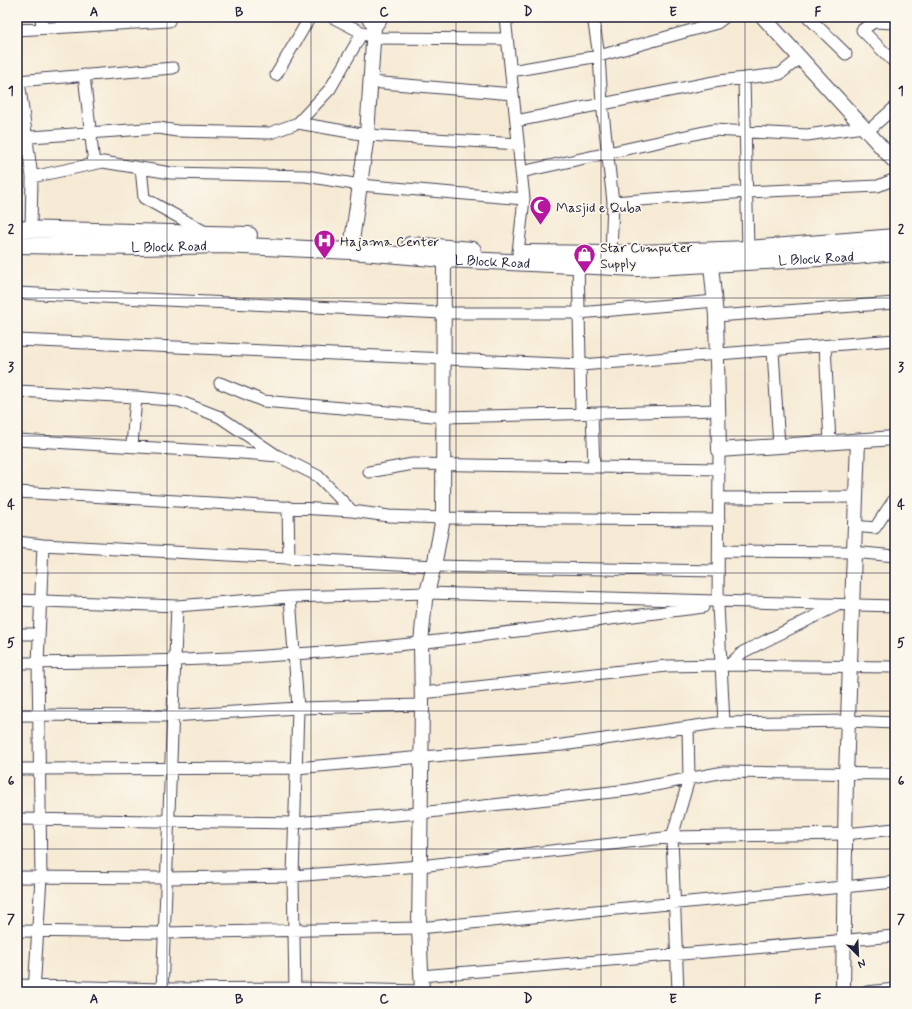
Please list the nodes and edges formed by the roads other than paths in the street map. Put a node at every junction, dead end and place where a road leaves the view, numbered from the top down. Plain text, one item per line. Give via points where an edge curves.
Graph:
1 (41, 17) edge
2 (310, 17) edge
3 (332, 17) edge
4 (518, 17) edge
5 (593, 17) edge
6 (725, 17) edge
7 (763, 17) edge
8 (808, 17) edge
9 (505, 18) edge
10 (882, 20) edge
11 (169, 21) dead end
12 (895, 23) edge
13 (371, 27) edge
14 (42, 28) junction
15 (17, 30) edge
16 (507, 39) junction
17 (846, 54) dead end
18 (599, 56) junction
19 (800, 58) junction
20 (895, 63) edge
21 (173, 68) dead end
22 (511, 71) junction
23 (84, 75) junction
24 (276, 75) dead end
25 (744, 78) junction
26 (18, 81) edge
27 (371, 82) junction
28 (513, 94) junction
29 (602, 104) junction
30 (895, 107) edge
31 (516, 121) junction
32 (298, 123) junction
33 (865, 129) junction
34 (746, 132) junction
35 (91, 133) junction
36 (367, 135) junction
37 (21, 138) edge
38 (518, 144) junction
39 (607, 153) junction
40 (894, 160) edge
41 (94, 164) junction
42 (141, 168) junction
43 (521, 172) junction
44 (32, 177) junction
45 (895, 179) edge
46 (360, 185) junction
47 (747, 192) junction
48 (524, 198) junction
49 (613, 202) junction
50 (24, 228) edge
51 (207, 233) junction
52 (895, 236) edge
53 (352, 241) junction
54 (17, 244) edge
55 (748, 249) junction
56 (518, 252) junction
57 (895, 252) edge
58 (444, 253) junction
59 (611, 254) junction
60 (578, 260) junction
61 (711, 265) junction
62 (17, 293) edge
63 (715, 301) junction
64 (895, 303) edge
65 (443, 313) junction
66 (579, 313) junction
67 (716, 316) junction
68 (17, 340) edge
69 (895, 340) edge
70 (825, 346) junction
71 (773, 350) junction
72 (717, 355) junction
73 (444, 360) junction
74 (581, 365) junction
75 (220, 383) dead end
76 (17, 391) edge
77 (136, 397) junction
78 (718, 410) junction
79 (586, 413) junction
80 (444, 417) junction
81 (895, 438) edge
82 (17, 440) edge
83 (858, 441) junction
84 (830, 442) junction
85 (132, 446) junction
86 (780, 446) junction
87 (719, 450) junction
88 (278, 456) junction
89 (443, 464) junction
90 (594, 466) junction
91 (719, 469) junction
92 (369, 472) dead end
93 (17, 492) edge
94 (855, 497) junction
95 (719, 498) junction
96 (895, 498) edge
97 (288, 507) junction
98 (352, 511) junction
99 (442, 518) junction
100 (719, 520) junction
101 (854, 526) junction
102 (17, 542) edge
103 (43, 545) junction
104 (719, 551) junction
105 (853, 552) junction
106 (895, 556) edge
107 (289, 559) junction
108 (434, 566) junction
109 (718, 571) junction
110 (427, 593) junction
111 (290, 597) junction
112 (17, 600) edge
113 (40, 602) junction
114 (718, 603) junction
115 (177, 606) junction
116 (845, 606) junction
117 (895, 606) edge
118 (17, 634) edge
119 (39, 634) junction
120 (421, 643) junction
121 (294, 654) junction
122 (175, 660) junction
123 (17, 663) edge
124 (38, 663) junction
125 (725, 665) junction
126 (850, 667) junction
127 (895, 667) edge
128 (422, 699) junction
129 (298, 708) junction
130 (17, 715) edge
131 (38, 715) junction
132 (172, 716) junction
133 (848, 721) junction
134 (724, 723) junction
135 (895, 723) edge
136 (688, 727) junction
137 (421, 758) junction
138 (170, 768) junction
139 (296, 768) junction
140 (17, 769) edge
141 (39, 770) junction
142 (895, 774) edge
143 (846, 775) junction
144 (689, 779) junction
145 (420, 813) junction
146 (17, 819) edge
147 (40, 819) junction
148 (168, 822) junction
149 (294, 823) junction
150 (895, 829) edge
151 (845, 834) junction
152 (672, 837) junction
153 (420, 866) junction
154 (293, 876) junction
155 (17, 877) edge
156 (41, 877) junction
157 (166, 878) junction
158 (895, 882) edge
159 (844, 886) junction
160 (674, 903) junction
161 (419, 928) junction
162 (17, 931) edge
163 (38, 932) junction
164 (294, 932) junction
165 (164, 933) junction
166 (895, 936) edge
167 (842, 940) junction
168 (676, 954) junction
169 (422, 976) junction
170 (17, 985) edge
171 (34, 989) edge
172 (895, 989) edge
173 (295, 990) edge
174 (162, 991) edge
175 (422, 991) edge
176 (678, 992) edge
177 (843, 992) edge
178 (866, 992) edge

1 - 14 street
2 - 24 street
3 - 13 street
4 - 9 street
5 - 18 street
6 - 18 street via 717,23
7 - 19 street
8 - 17 street
9 - 16 street
10 - 12 street
10 - 20 street via 862,30
11 - 14 street
13 - 16 street
13 - 27 street
13 - 32 street via 330,89
14 - 15 street
16 - 22 street
18 - 22 street
18 - 29 street
19 - 25 street via 780,74
19 - 33 street
21 - 23 street
22 - 28 street
23 - 26 street
23 - 35 street
25 - 29 street
25 - 34 street
26 - 37 street
27 - 28 street
27 - 36 street
28 - 31 street
29 - 31 street
29 - 39 street
30 - 33 street
31 - 38 street
32 - 35 street via 270,133 177,131 159,128
32 - 36 street
33 - 34 street via 807,135
33 - 40 street
34 - 39 street via 713,130
34 - 47 street
35 - 37 street
35 - 41 street
36 - 38 street
36 - 46 street
37 - 44 street
38 - 43 street
39 - 43 street
39 - 49 street
41 - 42 street via 103,162
41 - 44 street
42 - 46 street via 171,173 306,176
42 - 51 street via 144,198
43 - 48 street
44 - 50 street
45 - 47 street via 878,186
46 - 48 street
46 - 53 street
47 - 49 street
47 - 55 street
48 - 56 street
49 - 59 street
50 - 51 main road, L Block Road
51 - 53 main road, L Block Road
52 - 55 main road, L Block Road
53 - 58 main road, L Block Road
54 - 58 main road, L Block Road via 139,247 222,245
55 - 59 main road, L Block Road
56 - 58 main road, L Block Road
56 - 60 main road, L Block Road
57 - 61 main road, L Block Road
58 - 60 main road, L Block Road
58 - 65 street
59 - 60 main road, L Block Road
60 - 61 main road, L Block Road via 637,268
60 - 66 street
61 - 63 street
62 - 65 street
63 - 66 street
63 - 67 street
64 - 67 street
65 - 66 street
65 - 73 street
66 - 74 street
67 - 72 street
68 - 73 street
69 - 70 street
70 - 71 street
70 - 84 street
71 - 72 street
71 - 86 street
72 - 74 street
72 - 78 street
73 - 74 street
73 - 80 street
74 - 79 street
75 - 80 street via 263,401
76 - 77 street
77 - 85 street
77 - 88 street via 179,401 213,415
78 - 79 street
78 - 87 street
79 - 80 street
79 - 90 street
80 - 89 street
81 - 83 street
82 - 85 street
83 - 84 street
83 - 94 street
84 - 86 street
85 - 88 street
86 - 87 street
87 - 91 street
88 - 98 street via 318,476
89 - 90 street
89 - 92 street via 412,464
89 - 99 street
90 - 91 street
91 - 95 street
93 - 97 street
94 - 95 street
94 - 101 street
95 - 100 street
96 - 101 street via 875,528
97 - 98 street
97 - 107 street
98 - 99 street via 389,516
99 - 100 street
99 - 108 street
100 - 104 street
101 - 105 street
102 - 103 street
103 - 107 street
103 - 113 street
104 - 105 street
104 - 109 street
105 - 106 street
105 - 116 street
107 - 108 street
108 - 109 street
108 - 110 street
109 - 114 street
110 - 111 street
110 - 114 street
110 - 120 street
111 - 115 street
111 - 121 street
112 - 113 street
113 - 115 street
113 - 119 street
114 - 116 street
114 - 120 street
114 - 125 street
115 - 122 street
116 - 117 street
116 - 125 street via 743,652
116 - 126 street
118 - 119 street
119 - 124 street
120 - 121 street
120 - 128 street
121 - 122 street
121 - 129 street
122 - 124 street
122 - 132 street
123 - 124 street
124 - 131 street
125 - 126 street
125 - 128 street via 667,666
125 - 134 street
126 - 127 street
126 - 133 street
128 - 129 street
128 - 137 street
129 - 132 street
129 - 139 street
130 - 131 street
131 - 132 street
131 - 141 street
132 - 138 street
133 - 134 street
133 - 135 street
133 - 143 street
134 - 136 street
136 - 137 street via 562,745
136 - 144 street
137 - 139 street
137 - 145 street
138 - 139 street
138 - 141 street
138 - 148 street
139 - 149 street
140 - 141 street
141 - 147 street
142 - 143 street
143 - 144 street via 724,772
143 - 151 street
144 - 145 street via 629,790
144 - 152 street
145 - 149 street
145 - 153 street
146 - 147 street
147 - 148 street
147 - 156 street
148 - 149 street
148 - 157 street
149 - 154 street
150 - 151 street
151 - 152 street
151 - 159 street
152 - 153 street
152 - 160 street
153 - 154 street
153 - 161 street
154 - 157 street
154 - 164 street
155 - 156 street
156 - 157 street
156 - 163 street
157 - 165 street
158 - 159 street
159 - 160 street
159 - 167 street
160 - 161 street
160 - 168 street
161 - 164 street
161 - 169 street
162 - 163 street
163 - 165 street
163 - 171 street
164 - 165 street
164 - 173 street
165 - 174 street
166 - 167 street
167 - 168 street
167 - 177 street
168 - 169 street
168 - 176 street
169 - 175 street
170 - 171 street
171 - 174 street
172 - 178 street
173 - 174 street
173 - 175 street

